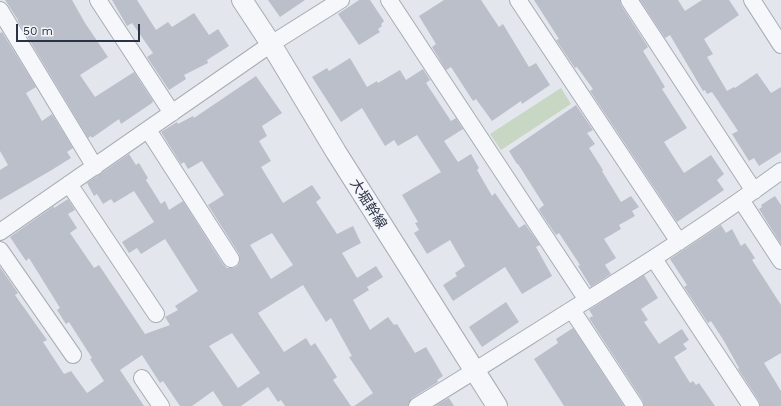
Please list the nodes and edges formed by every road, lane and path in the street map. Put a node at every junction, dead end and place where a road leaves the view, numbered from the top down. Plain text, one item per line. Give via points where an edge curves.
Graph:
1 (98, 0) edge
2 (242, 0) edge
3 (342, 0) edge
4 (389, 0) edge
5 (518, 0) edge
6 (629, 0) edge
7 (752, 0) edge
8 (0, 10) edge
9 (271, 44) junction
10 (781, 45) edge
11 (172, 113) junction
12 (148, 130) junction
13 (95, 166) junction
14 (781, 171) edge
15 (69, 184) junction
16 (754, 191) junction
17 (740, 200) junction
18 (0, 232) edge
19 (679, 242) junction
20 (0, 250) edge
21 (232, 259) dead end
22 (654, 259) junction
23 (781, 261) edge
24 (587, 300) junction
25 (572, 310) junction
26 (156, 314) dead end
27 (73, 355) dead end
28 (475, 371) junction
29 (142, 378) dead end
30 (161, 406) edge
31 (417, 406) edge
32 (497, 406) edge
33 (635, 406) edge
34 (751, 406) edge

1 - 11 street
2 - 9 street, 大堀幹線
3 - 9 street
4 - 24 street
5 - 19 street
6 - 16 street
7 - 10 street
8 - 13 street
9 - 11 street
9 - 28 street, 大堀幹線 via 336,152
11 - 12 street
12 - 13 street
12 - 21 street
13 - 15 street
14 - 16 street
15 - 18 street
15 - 26 street
16 - 17 street
17 - 19 street
17 - 23 street
19 - 22 street
20 - 27 street
22 - 24 street
22 - 34 street
24 - 25 street
25 - 28 street
25 - 33 street
28 - 31 street
28 - 32 street, 大堀幹線
29 - 30 street

